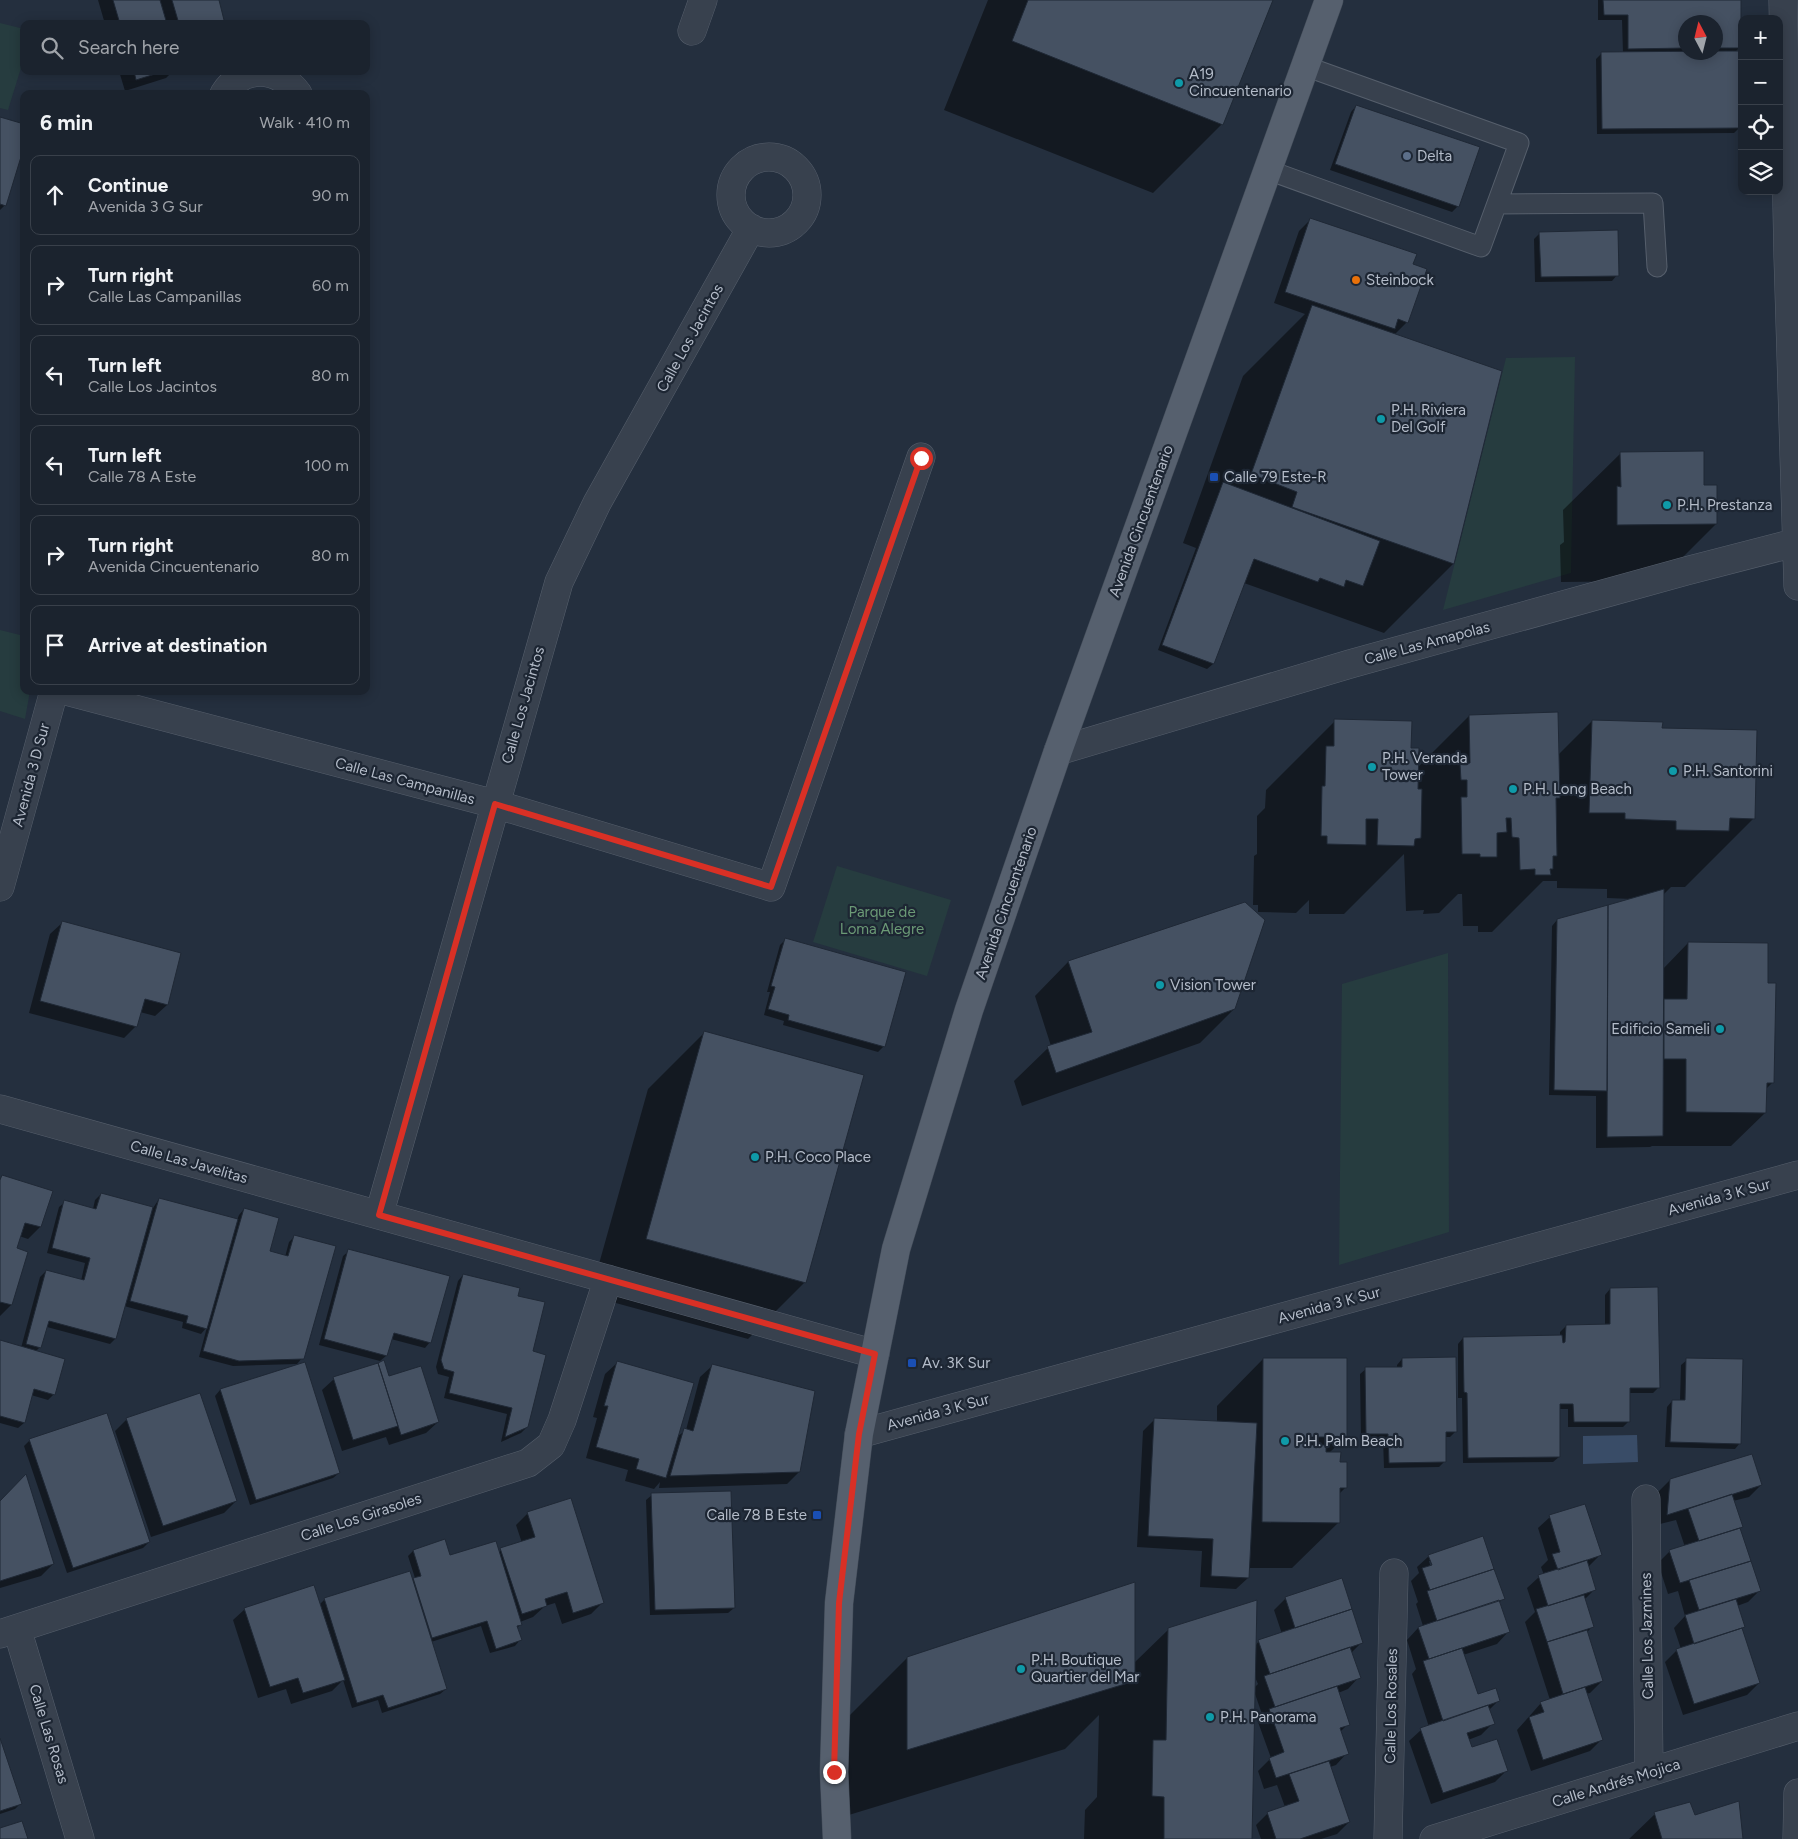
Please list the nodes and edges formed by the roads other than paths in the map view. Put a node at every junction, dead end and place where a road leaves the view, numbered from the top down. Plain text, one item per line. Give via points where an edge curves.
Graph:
1 (703, 0) edge
2 (1329, 0) edge
3 (1784, 0) edge
4 (692, 31) dead end
5 (1305, 66) junction
6 (245, 75) edge
7 (276, 75) edge
8 (227, 90) edge
9 (295, 90) edge
10 (1268, 170) junction
11 (1497, 204) junction
12 (751, 228) dead end
13 (1793, 255) edge
14 (1657, 267) dead end
15 (921, 458) dead end
16 (1797, 542) edge
17 (1798, 586) edge
18 (53, 695) edge
19 (81, 695) edge
20 (1058, 751) junction
21 (495, 804) junction
22 (0, 887) edge
23 (0, 1109) edge
24 (1798, 1176) edge
25 (379, 1215) junction
26 (608, 1280) junction
27 (875, 1354) junction
28 (859, 1434) junction
29 (1646, 1499) dead end
30 (1394, 1573) dead end
31 (8, 1631) edge
32 (1798, 1726) edge
33 (1649, 1772) junction
34 (1798, 1793) edge
35 (80, 1839) edge
36 (837, 1839) edge
37 (1388, 1839) edge
38 (1434, 1839) edge
39 (1797, 1839) edge

1 - 4 street
2 - 5 main road, Avenida Cincuentenario
3 - 13 street
5 - 10 main road, Avenida Cincuentenario
5 - 11 lane via 1519,143
6 - 8 street via 234,81
7 - 9 street via 289,82
10 - 11 lane via 1481,247
10 - 20 main road, Avenida Cincuentenario
11 - 14 lane via 1653,203
12 - 21 street, Calle Los Jacintos via 597,503 559,582
13 - 16 street
15 - 21 street, Calle Las Campanillas via 771,887
16 - 17 street
16 - 20 street, Calle Las Amapolas via 1360,661
18 - 22 street, Avenida 3 D Sur
19 - 21 street, Calle Las Campanillas
20 - 27 main road, Avenida Cincuentenario via 969,1010 899,1240
21 - 25 street, Calle Los Jacintos
23 - 25 street, Calle Las Javelitas
24 - 28 street, Avenida 3 K Sur
25 - 26 street, Calle Las Javelitas
26 - 27 street, Calle Las Javelitas
26 - 31 street, Calle Los Girasoles via 562,1420 551,1445 528,1463
27 - 28 main road, Avenida Cincuentenario
28 - 36 main road, Avenida Cincuentenario via 839,1603 834,1772
29 - 33 street, Calle Los Jazmines
30 - 37 street, Calle Los Rosales
31 - 35 street, Calle Las Rosas
32 - 33 street, Calle Andrés Mojica
33 - 38 street, Calle Andrés Mojica
34 - 39 street

